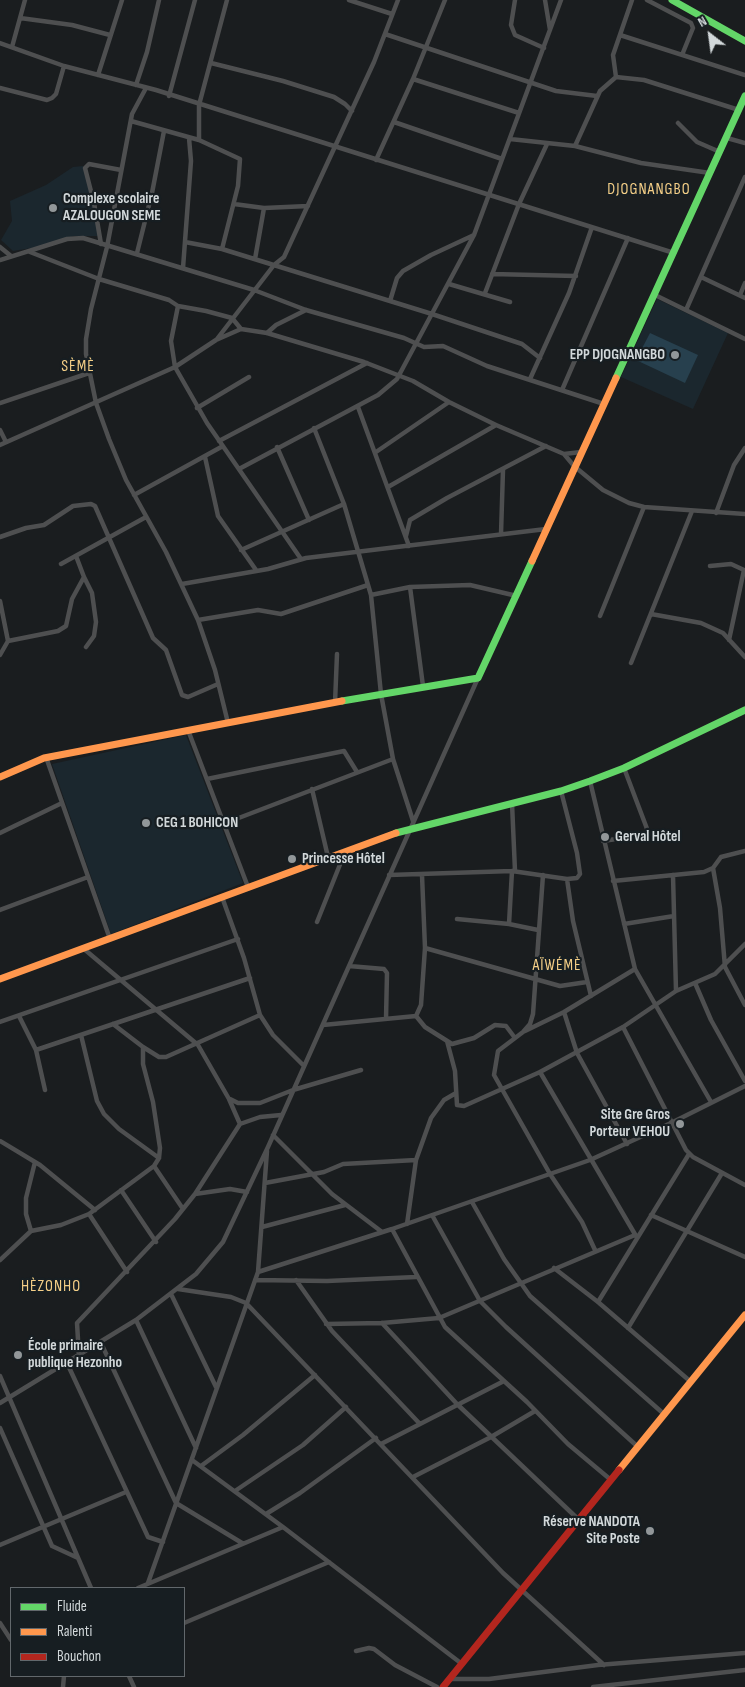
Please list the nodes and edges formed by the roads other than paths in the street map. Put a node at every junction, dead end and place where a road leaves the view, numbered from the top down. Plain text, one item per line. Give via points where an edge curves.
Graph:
1 (25, 0) edge
2 (122, 0) edge
3 (159, 0) edge
4 (195, 0) edge
5 (227, 0) edge
6 (349, 0) edge
7 (398, 0) edge
8 (445, 0) edge
9 (514, 0) edge
10 (545, 0) edge
11 (561, 0) edge
12 (632, 0) edge
13 (647, 0) edge
14 (672, 0) edge
15 (356, 1) edge
16 (392, 14) junction
17 (20, 18) junction
18 (550, 31) junction
19 (385, 34) junction
20 (110, 35) junction
21 (620, 35) junction
22 (745, 41) edge
23 (0, 44) edge
24 (12, 47) junction
25 (425, 48) junction
26 (544, 48) junction
27 (682, 55) junction
28 (211, 63) junction
29 (64, 66) junction
30 (98, 75) junction
31 (745, 75) edge
32 (616, 77) junction
33 (413, 79) junction
34 (531, 83) junction
35 (136, 85) junction
36 (0, 88) edge
37 (146, 88) junction
38 (169, 96) junction
39 (597, 96) junction
40 (745, 96) edge
41 (199, 105) junction
42 (739, 110) junction
43 (352, 111) junction
44 (519, 113) junction
45 (131, 121) junction
46 (394, 122) junction
47 (678, 123) dead end
48 (164, 131) junction
49 (189, 138) junction
50 (727, 138) junction
51 (510, 139) junction
52 (199, 140) junction
53 (745, 143) edge
54 (547, 144) junction
55 (575, 146) junction
56 (334, 147) junction
57 (720, 152) junction
58 (502, 158) junction
59 (376, 160) junction
60 (121, 170) junction
61 (711, 173) junction
62 (745, 178) edge
63 (488, 195) junction
64 (234, 204) junction
65 (519, 204) junction
66 (308, 206) junction
67 (264, 208) junction
68 (592, 227) junction
69 (474, 235) junction
70 (628, 238) junction
71 (185, 242) junction
72 (101, 244) junction
73 (106, 246) junction
74 (0, 247) edge
75 (222, 249) junction
76 (28, 251) junction
77 (137, 253) junction
78 (674, 253) junction
79 (11, 256) junction
80 (255, 259) junction
81 (0, 260) edge
82 (274, 265) junction
83 (183, 268) junction
84 (492, 274) junction
85 (576, 276) junction
86 (701, 277) junction
87 (99, 279) junction
88 (745, 282) edge
89 (449, 284) junction
90 (254, 290) junction
91 (485, 293) junction
92 (654, 295) junction
93 (740, 295) junction
94 (745, 298) edge
95 (390, 301) junction
96 (510, 302) dead end
97 (178, 306) junction
98 (306, 310) junction
99 (686, 310) junction
100 (432, 314) junction
101 (232, 318) junction
102 (241, 329) junction
103 (267, 333) junction
104 (745, 339) edge
105 (216, 340) junction
106 (417, 343) junction
107 (540, 358) junction
108 (367, 363) junction
109 (175, 367) junction
110 (89, 372) junction
111 (400, 375) junction
112 (249, 377) dead end
113 (530, 379) junction
114 (562, 390) junction
115 (0, 402) edge
116 (449, 402) junction
117 (96, 403) junction
118 (604, 404) junction
119 (358, 407) junction
120 (197, 408) junction
121 (496, 425) junction
122 (314, 428) junction
123 (0, 430) edge
124 (6, 442) junction
125 (219, 442) junction
126 (0, 445) edge
127 (223, 446) junction
128 (546, 446) junction
129 (277, 447) junction
130 (745, 448) edge
131 (376, 452) junction
132 (581, 452) junction
133 (564, 454) junction
134 (205, 457) junction
135 (574, 466) junction
136 (239, 469) junction
137 (503, 470) junction
138 (388, 487) junction
139 (134, 495) junction
140 (344, 504) junction
141 (644, 507) junction
142 (692, 511) junction
143 (716, 513) junction
144 (745, 514) edge
145 (146, 517) junction
146 (399, 519) junction
147 (309, 520) junction
148 (410, 520) junction
149 (546, 529) junction
150 (282, 531) junction
151 (501, 534) junction
152 (0, 536) edge
153 (406, 536) junction
154 (108, 538) junction
155 (409, 546) junction
156 (242, 550) junction
157 (359, 552) junction
158 (76, 556) junction
159 (301, 559) junction
160 (61, 564) dead end
161 (710, 566) dead end
162 (256, 570) junction
163 (84, 577) junction
164 (182, 584) junction
165 (368, 585) junction
166 (410, 587) junction
167 (371, 595) junction
168 (517, 596) junction
169 (0, 601) edge
170 (651, 614) junction
171 (600, 616) dead end
172 (198, 620) junction
173 (730, 640) junction
174 (8, 641) junction
175 (86, 646) dead end
176 (337, 654) dead end
177 (0, 655) edge
178 (745, 657) edge
179 (631, 663) dead end
180 (478, 678) junction
181 (218, 684) junction
182 (423, 686) junction
183 (381, 694) junction
184 (335, 703) junction
185 (745, 710) edge
186 (228, 723) junction
187 (188, 730) junction
188 (46, 757) junction
189 (393, 759) junction
190 (624, 768) junction
191 (357, 772) junction
192 (0, 776) edge
193 (206, 779) junction
194 (590, 781) junction
195 (312, 788) junction
196 (560, 791) junction
197 (512, 802) junction
198 (62, 803) junction
199 (413, 821) junction
200 (223, 824) junction
201 (410, 828) junction
202 (0, 833) edge
203 (603, 841) junction
204 (346, 851) junction
205 (745, 851) edge
206 (328, 857) junction
207 (712, 868) junction
208 (513, 871) junction
209 (543, 874) junction
210 (389, 875) junction
211 (422, 875) junction
212 (673, 875) junction
213 (88, 877) junction
214 (567, 879) junction
215 (613, 881) junction
216 (248, 887) junction
217 (222, 897) junction
218 (0, 910) edge
219 (674, 916) junction
220 (457, 919) dead end
221 (317, 922) dead end
222 (509, 924) junction
223 (624, 924) junction
224 (538, 930) junction
225 (110, 939) junction
226 (238, 939) junction
227 (745, 944) edge
228 (425, 948) junction
229 (84, 949) junction
230 (349, 966) junction
231 (724, 967) junction
232 (635, 969) junction
233 (250, 978) junction
234 (118, 979) junction
235 (0, 980) edge
236 (537, 980) junction
237 (586, 982) junction
238 (695, 983) junction
239 (676, 991) junction
240 (591, 996) junction
241 (745, 1004) edge
242 (655, 1007) junction
243 (157, 1010) junction
244 (564, 1012) junction
245 (260, 1015) junction
246 (19, 1016) junction
247 (416, 1016) junction
248 (386, 1018) junction
249 (0, 1022) edge
250 (113, 1024) junction
251 (323, 1025) junction
252 (623, 1027) junction
253 (523, 1032) junction
254 (81, 1035) junction
255 (515, 1038) junction
256 (447, 1041) junction
257 (198, 1045) junction
258 (143, 1048) junction
259 (36, 1050) junction
260 (577, 1053) junction
261 (303, 1065) junction
262 (361, 1070) dead end
263 (540, 1072) junction
264 (745, 1081) edge
265 (745, 1086) edge
266 (45, 1090) dead end
267 (293, 1090) junction
268 (502, 1090) junction
269 (456, 1093) junction
270 (229, 1099) junction
271 (711, 1102) junction
272 (281, 1115) junction
273 (671, 1123) junction
274 (240, 1124) junction
275 (273, 1135) junction
276 (0, 1141) edge
277 (628, 1144) junction
278 (268, 1147) junction
279 (690, 1154) junction
280 (158, 1158) junction
281 (416, 1160) junction
282 (590, 1160) junction
283 (35, 1162) junction
284 (154, 1166) junction
285 (722, 1173) junction
286 (309, 1174) junction
287 (550, 1174) junction
288 (265, 1183) junction
289 (745, 1185) edge
290 (120, 1190) junction
291 (247, 1192) junction
292 (195, 1194) junction
293 (472, 1202) junction
294 (345, 1205) junction
295 (183, 1209) junction
296 (95, 1210) junction
297 (89, 1214) junction
298 (432, 1215) junction
299 (652, 1215) junction
300 (407, 1224) junction
301 (262, 1227) junction
302 (392, 1229) junction
303 (688, 1230) junction
304 (31, 1232) junction
305 (382, 1232) junction
306 (636, 1236) junction
307 (156, 1242) junction
308 (595, 1250) junction
309 (745, 1257) edge
310 (0, 1260) edge
311 (554, 1268) junction
312 (127, 1272) junction
313 (258, 1272) junction
314 (416, 1276) junction
315 (255, 1280) junction
316 (296, 1280) junction
317 (520, 1284) junction
318 (178, 1289) junction
319 (172, 1294) junction
320 (480, 1301) junction
321 (598, 1302) junction
322 (246, 1303) junction
323 (745, 1316) edge
324 (439, 1318) junction
325 (136, 1320) junction
326 (382, 1323) junction
327 (326, 1324) junction
328 (628, 1328) junction
329 (101, 1343) junction
330 (79, 1356) junction
331 (67, 1363) junction
332 (315, 1374) junction
333 (0, 1376) edge
334 (504, 1381) junction
335 (691, 1382) junction
336 (217, 1388) junction
337 (10, 1397) junction
338 (0, 1403) edge
339 (457, 1404) junction
340 (346, 1407) junction
341 (535, 1410) junction
342 (665, 1416) junction
343 (420, 1424) junction
344 (0, 1428) edge
345 (492, 1437) junction
346 (376, 1438) junction
347 (381, 1444) junction
348 (196, 1448) junction
349 (639, 1448) junction
350 (192, 1460) junction
351 (200, 1466) junction
352 (413, 1477) junction
353 (612, 1481) junction
354 (235, 1490) junction
355 (126, 1492) junction
356 (176, 1503) junction
357 (266, 1514) junction
358 (62, 1519) junction
359 (579, 1520) junction
360 (43, 1526) junction
361 (283, 1527) junction
362 (163, 1542) junction
363 (242, 1543) junction
364 (0, 1545) edge
365 (78, 1558) junction
366 (329, 1562) junction
367 (148, 1583) junction
368 (91, 1587) edge
369 (140, 1587) edge
370 (523, 1591) junction
371 (0, 1623) edge
372 (185, 1623) edge
373 (6, 1632) junction
374 (0, 1635) edge
375 (10, 1638) edge
376 (356, 1651) dead end
377 (745, 1653) edge
378 (462, 1664) junction
379 (604, 1665) junction
380 (745, 1670) edge
381 (450, 1679) junction
382 (640, 1681) junction
383 (437, 1687) edge
384 (443, 1687) edge
385 (593, 1687) edge
386 (642, 1687) edge

1 - 17 street
2 - 20 street
3 - 35 street
4 - 38 street
5 - 28 street
6 - 15 street
7 - 16 street
8 - 25 street
9 - 26 street via 511,25 515,35
10 - 18 street
11 - 18 street
12 - 21 street
13 - 27 street via 692,23
14 - 22 street
15 - 16 street
16 - 19 street
17 - 20 street
17 - 24 street
18 - 26 street
19 - 25 street
19 - 43 street
20 - 30 street
21 - 27 street
21 - 32 street via 613,56
23 - 24 street
24 - 29 street
25 - 33 street
25 - 34 street
26 - 34 street
27 - 31 street
28 - 41 street
28 - 43 street via 334,97
29 - 30 street
29 - 36 street via 56,94 47,100
30 - 35 street
32 - 39 street via 602,87
32 - 42 street via 644,80
33 - 44 street
33 - 46 street
34 - 39 street via 556,91
34 - 44 street
35 - 37 street
37 - 38 street
37 - 45 street
38 - 41 street
39 - 55 street
40 - 42 street
41 - 52 street
41 - 56 street
42 - 50 street
43 - 56 street
44 - 51 street
45 - 48 street
45 - 60 street
46 - 58 street
46 - 59 street
47 - 57 street via 697,142
48 - 49 street
48 - 77 street
49 - 52 street
49 - 71 street via 191,162
50 - 53 street
50 - 57 street
51 - 54 street
51 - 58 street
52 - 64 street via 240,158
54 - 55 street
54 - 65 street
55 - 61 street via 641,163
56 - 59 street
56 - 66 street
57 - 61 street
58 - 63 street
59 - 63 street
60 - 72 street via 89,164 85,168
60 - 73 street
61 - 78 street
62 - 86 street
63 - 65 street
63 - 69 street
64 - 67 street
64 - 75 street
65 - 68 street
65 - 84 street
66 - 67 street
66 - 82 street via 284,257
67 - 80 street
68 - 70 street
68 - 85 street
69 - 89 street
69 - 95 street via 403,271 397,278
70 - 78 street
70 - 114 street
71 - 75 street
71 - 83 street
72 - 73 street
72 - 76 street via 77,237
73 - 77 street
73 - 87 street
74 - 79 street
75 - 80 street
76 - 79 street
76 - 87 street
77 - 83 street
78 - 92 street
79 - 81 street
80 - 82 street
82 - 90 street
82 - 95 street
83 - 90 street
84 - 85 street
84 - 91 street
85 - 107 street
86 - 93 street
86 - 99 street
87 - 97 street via 164,298
87 - 110 street via 86,339
88 - 93 street
89 - 91 street
89 - 100 street
90 - 98 street
90 - 101 street
91 - 96 street
92 - 99 street
92 - 118 street
93 - 94 street
95 - 100 street
97 - 101 street
97 - 109 street via 171,341
98 - 103 street
98 - 106 street
99 - 104 street
100 - 106 street
100 - 107 street via 522,344
101 - 102 street
101 - 105 street
102 - 103 street
102 - 105 street
103 - 108 street
105 - 109 street
106 - 111 street
106 - 113 street via 427,347 443,346 480,364
107 - 113 street
108 - 111 street
108 - 125 street
109 - 117 street
109 - 120 street
110 - 115 street
110 - 117 street
111 - 116 street
111 - 119 street via 387,389
112 - 120 street
113 - 114 street
114 - 118 street
116 - 121 street
116 - 131 street
117 - 124 street
117 - 139 street
118 - 132 street
119 - 122 street
119 - 131 street
120 - 125 street
121 - 128 street
121 - 138 street
122 - 129 street
122 - 140 street
123 - 124 street
124 - 126 street
125 - 127 street
127 - 134 street
127 - 136 street
128 - 133 street
128 - 137 street
129 - 136 street
129 - 147 street
130 - 143 street via 734,465
131 - 138 street
132 - 133 street
132 - 135 street
133 - 135 street
134 - 139 street
134 - 156 street via 214,510
135 - 141 street via 603,490
135 - 149 street
136 - 150 street
137 - 148 street
137 - 151 street
138 - 146 street
139 - 145 street
140 - 147 street
140 - 157 street
141 - 142 street
141 - 171 street
142 - 143 street
142 - 170 street
143 - 144 street
145 - 154 street
145 - 164 street
146 - 148 street
146 - 153 street
147 - 150 street
148 - 153 street
149 - 151 street
149 - 168 street
150 - 156 street
150 - 159 street
151 - 155 street
152 - 154 street via 44,525 74,506 91,504 99,510
153 - 155 street
154 - 158 street
154 - 181 street via 123,564 153,638 166,650 182,695 188,696
155 - 157 street
156 - 162 street
157 - 159 street
157 - 165 street
158 - 160 street
158 - 163 street
159 - 162 street
161 - 173 street via 731,564 744,570
162 - 164 street
163 - 174 street via 72,599 65,628
163 - 175 street via 92,593 96,622 94,636
164 - 172 street
165 - 167 street
165 - 172 street via 281,614 258,610
166 - 167 street
166 - 168 street via 470,585
166 - 182 street
167 - 183 street
168 - 180 street
169 - 174 street
170 - 173 street via 701,623 720,631
170 - 179 street
172 - 181 street
173 - 178 street
174 - 177 street
176 - 184 street
180 - 182 street
180 - 199 street
181 - 186 street
182 - 183 street
183 - 184 street
183 - 189 street
184 - 186 street
185 - 190 street
186 - 187 street
187 - 188 street
187 - 193 street
188 - 192 street
188 - 198 street
189 - 191 street
189 - 199 street
190 - 194 street
190 - 203 street via 649,834
191 - 193 street via 344,751
191 - 195 street
193 - 200 street
194 - 196 street
194 - 203 street
195 - 200 street
195 - 206 street
196 - 197 street
196 - 214 street via 580,870 580,876
197 - 201 street
197 - 208 street
198 - 202 street
198 - 213 street
199 - 201 street
200 - 216 street
201 - 204 street
201 - 210 street
203 - 215 street
204 - 206 street
204 - 221 street
205 - 207 street via 720,857
206 - 216 street
207 - 212 street via 704,872
207 - 231 street via 720,908
208 - 209 street
208 - 211 street
208 - 222 street
209 - 214 street
209 - 224 street
210 - 211 street
210 - 230 street
211 - 228 street
212 - 215 street
212 - 219 street
213 - 218 street
213 - 225 street
214 - 237 street
215 - 223 street
216 - 217 street
217 - 225 street
217 - 226 street
219 - 223 street
219 - 239 street
220 - 222 street
222 - 224 street
223 - 232 street
224 - 236 street
225 - 229 street
226 - 233 street
226 - 234 street
227 - 231 street
228 - 236 street
228 - 247 street via 419,1014
229 - 234 street
229 - 235 street
230 - 248 street via 384,969 387,973
230 - 251 street
231 - 238 street
231 - 241 street
232 - 240 street
232 - 242 street
233 - 243 street
233 - 245 street
234 - 243 street
234 - 246 street
236 - 237 street via 568,986
236 - 253 street via 533,1014
237 - 240 street
238 - 239 street
238 - 264 street via 711,1020
239 - 242 street
240 - 244 street
242 - 252 street
242 - 271 street
243 - 250 street
243 - 257 street
244 - 253 street
244 - 260 street
245 - 257 street
245 - 261 street via 273,1035
246 - 249 street
246 - 259 street
247 - 248 street
247 - 256 street
248 - 251 street
250 - 254 street
250 - 258 street
251 - 261 street
252 - 260 street
252 - 273 street
253 - 255 street
254 - 259 street
254 - 280 street via 97,1101 104,1114
255 - 256 street via 511,1030 501,1024 466,1042
255 - 268 street via 498,1051 495,1060 494,1075
256 - 269 street via 455,1071
257 - 258 street via 166,1058
257 - 270 street
258 - 280 street via 143,1064 160,1148
259 - 266 street
260 - 263 street
260 - 277 street
261 - 267 street
262 - 267 street
263 - 268 street
263 - 282 street
265 - 271 street
267 - 270 street via 250,1105
267 - 272 street
268 - 269 street via 460,1107
268 - 287 street
269 - 281 street via 435,1111
270 - 274 street
271 - 273 street
272 - 274 street
272 - 275 street
273 - 277 street
273 - 279 street
274 - 292 street
275 - 278 street
275 - 286 street
276 - 283 street
277 - 282 street
278 - 288 street
278 - 291 street
279 - 285 street
279 - 299 street
280 - 284 street
281 - 286 street via 343,1164
281 - 300 street
282 - 287 street
282 - 306 street
283 - 296 street
283 - 304 street via 26,1198
284 - 290 street
284 - 295 street
285 - 289 street
285 - 303 street
286 - 288 street
286 - 294 street
287 - 293 street
287 - 308 street via 582,1222
288 - 301 street
290 - 296 street
290 - 307 street
291 - 292 street via 230,1189
291 - 318 street via 223,1242 208,1262
292 - 295 street
293 - 298 street
293 - 317 street
294 - 301 street
294 - 305 street
295 - 307 street
296 - 297 street
297 - 304 street
297 - 312 street
298 - 300 street
298 - 320 street
299 - 303 street
299 - 306 street
300 - 302 street
301 - 313 street
302 - 305 street
302 - 314 street
303 - 309 street
303 - 328 street
304 - 310 street
305 - 313 street
306 - 308 street
306 - 321 street
307 - 312 street
308 - 311 street
311 - 317 street
311 - 321 street
312 - 330 street via 77,1323
313 - 315 street
314 - 316 street
314 - 324 street
315 - 316 street
315 - 322 street
316 - 327 street
317 - 320 street
317 - 342 street
318 - 319 street
318 - 322 street via 231,1297
319 - 325 street
319 - 336 street
320 - 324 street
320 - 349 street
321 - 328 street
322 - 332 street
322 - 336 street
323 - 335 street
324 - 326 street
324 - 334 street
325 - 329 street
325 - 348 street
326 - 327 street
326 - 339 street
327 - 343 street
328 - 335 street
329 - 330 street
329 - 356 street
330 - 331 street
331 - 337 street
331 - 355 street
332 - 340 street
332 - 351 street via 243,1435
333 - 337 street
334 - 339 street
334 - 341 street
335 - 342 street
336 - 348 street
337 - 338 street
337 - 358 street
339 - 343 street
339 - 345 street
340 - 346 street
340 - 354 street via 304,1445
341 - 345 street
341 - 353 street via 568,1444
342 - 349 street
343 - 347 street
344 - 360 street
345 - 352 street
345 - 359 street
346 - 347 street
346 - 357 street
347 - 352 street
348 - 350 street
349 - 353 street
350 - 351 street
350 - 356 street
351 - 354 street
352 - 370 street via 503,1574
353 - 359 street
354 - 357 street
355 - 358 street
355 - 362 street via 148,1537
356 - 362 street
356 - 363 street
357 - 361 street
358 - 360 street
358 - 365 street
359 - 370 street
360 - 364 street
360 - 365 street via 52,1546
361 - 363 street
361 - 366 street
362 - 367 street
363 - 367 street
365 - 368 street
366 - 372 street
366 - 378 street
367 - 369 street
370 - 378 street
370 - 379 street
371 - 373 street
373 - 374 street
373 - 375 street
376 - 383 street via 371,1648
377 - 379 street
378 - 381 street
379 - 381 street via 482,1680
380 - 382 street
381 - 384 street
382 - 385 street
382 - 386 street

